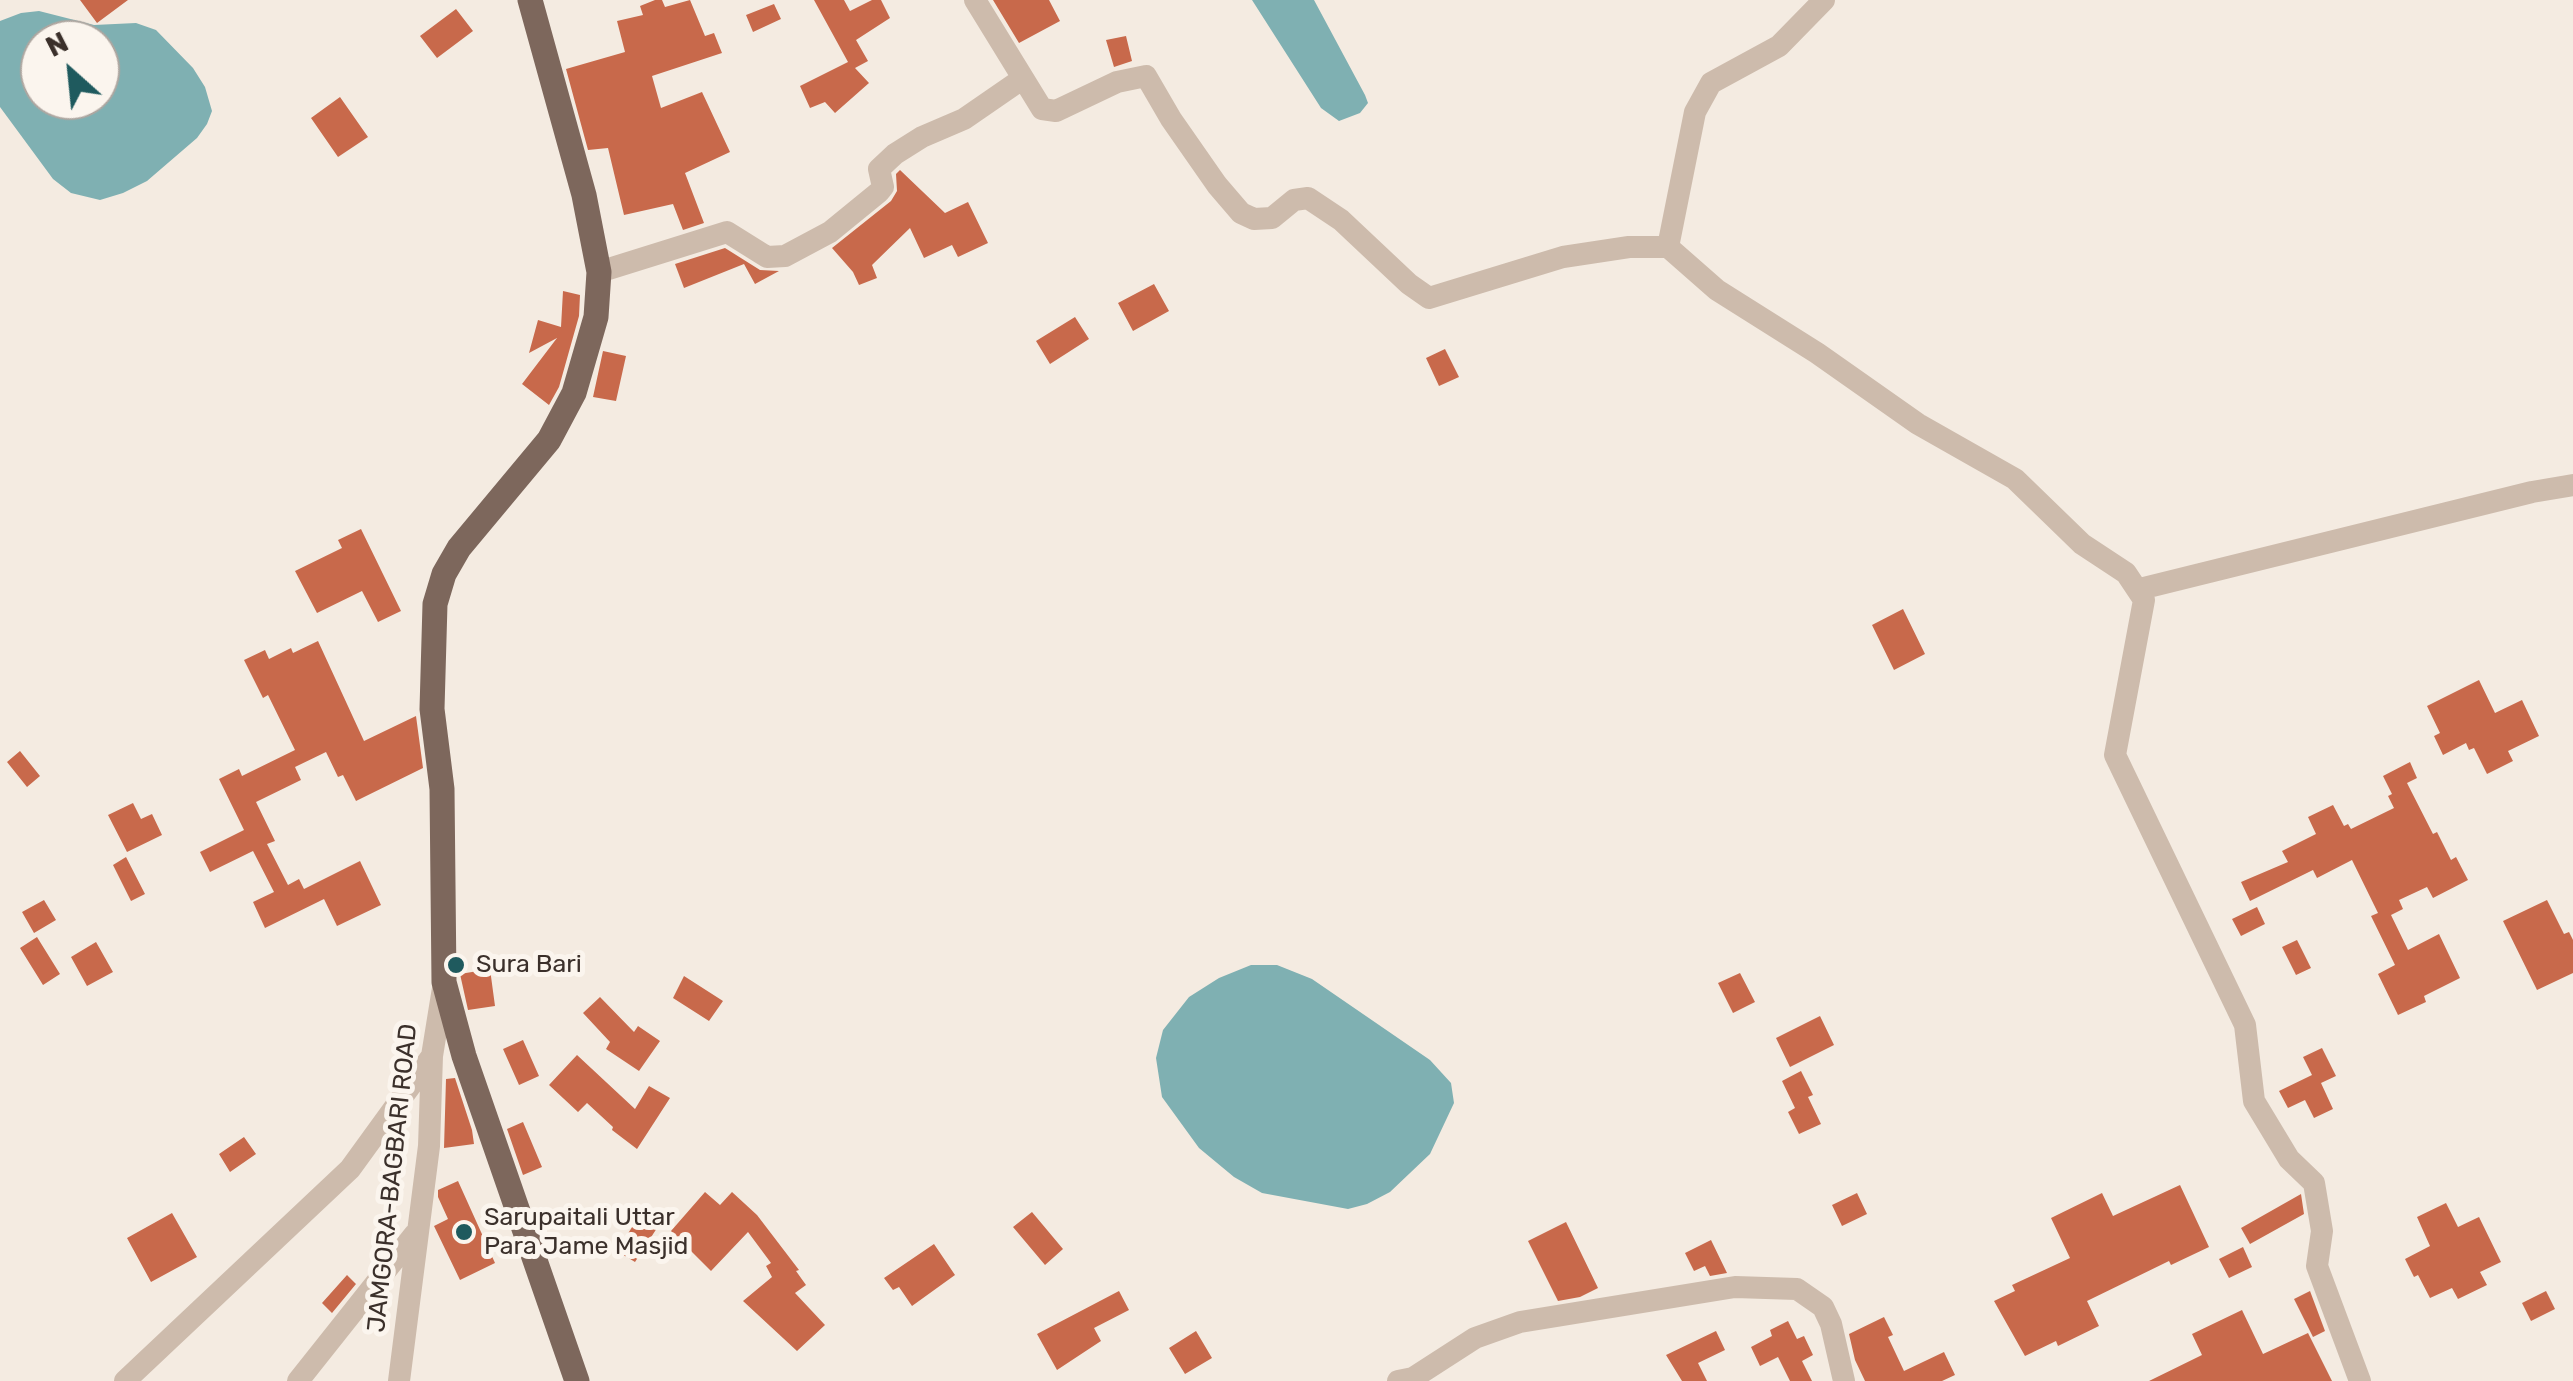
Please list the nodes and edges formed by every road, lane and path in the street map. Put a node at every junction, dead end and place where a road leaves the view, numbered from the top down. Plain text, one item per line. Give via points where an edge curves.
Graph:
1 (530, 0) edge
2 (975, 0) edge
3 (1824, 0) edge
4 (1022, 79) junction
5 (1668, 248) junction
6 (599, 272) junction
7 (2573, 485) edge
8 (2140, 589) junction
9 (444, 982) junction
10 (432, 1056) junction
11 (416, 1232) junction
12 (125, 1381) edge
13 (298, 1381) edge
14 (399, 1381) edge
15 (577, 1381) edge
16 (1398, 1381) edge
17 (1844, 1381) edge
18 (2360, 1381) edge

1 - 6 main road
2 - 4 street
3 - 5 street via 1779,46 1711,83 1695,112
4 - 5 street via 1049,112 1146,76 1230,203 1247,217 1272,218 1308,198 1429,298 1563,257
4 - 6 street via 895,154 878,169 884,187 879,192 830,232 786,256 767,257 727,232
5 - 8 street via 1717,290 1918,424 2015,478
6 - 9 main road via 596,317 574,393 549,440 450,560 435,604 432,709 442,790
7 - 8 street
8 - 18 street via 2144,600 2114,755 2245,1025 2254,1101 2288,1160 2314,1183 2322,1231 2317,1266
9 - 10 street, JAMGORA-BAGBARI ROAD
9 - 15 main road
10 - 11 street, JAMGORA-BAGBARI ROAD via 429,1146
10 - 12 street via 350,1169
11 - 13 street
11 - 14 street, JAMGORA-BAGBARI ROAD
16 - 17 street via 1474,1338 1520,1322 1735,1288 1796,1289 1823,1307

